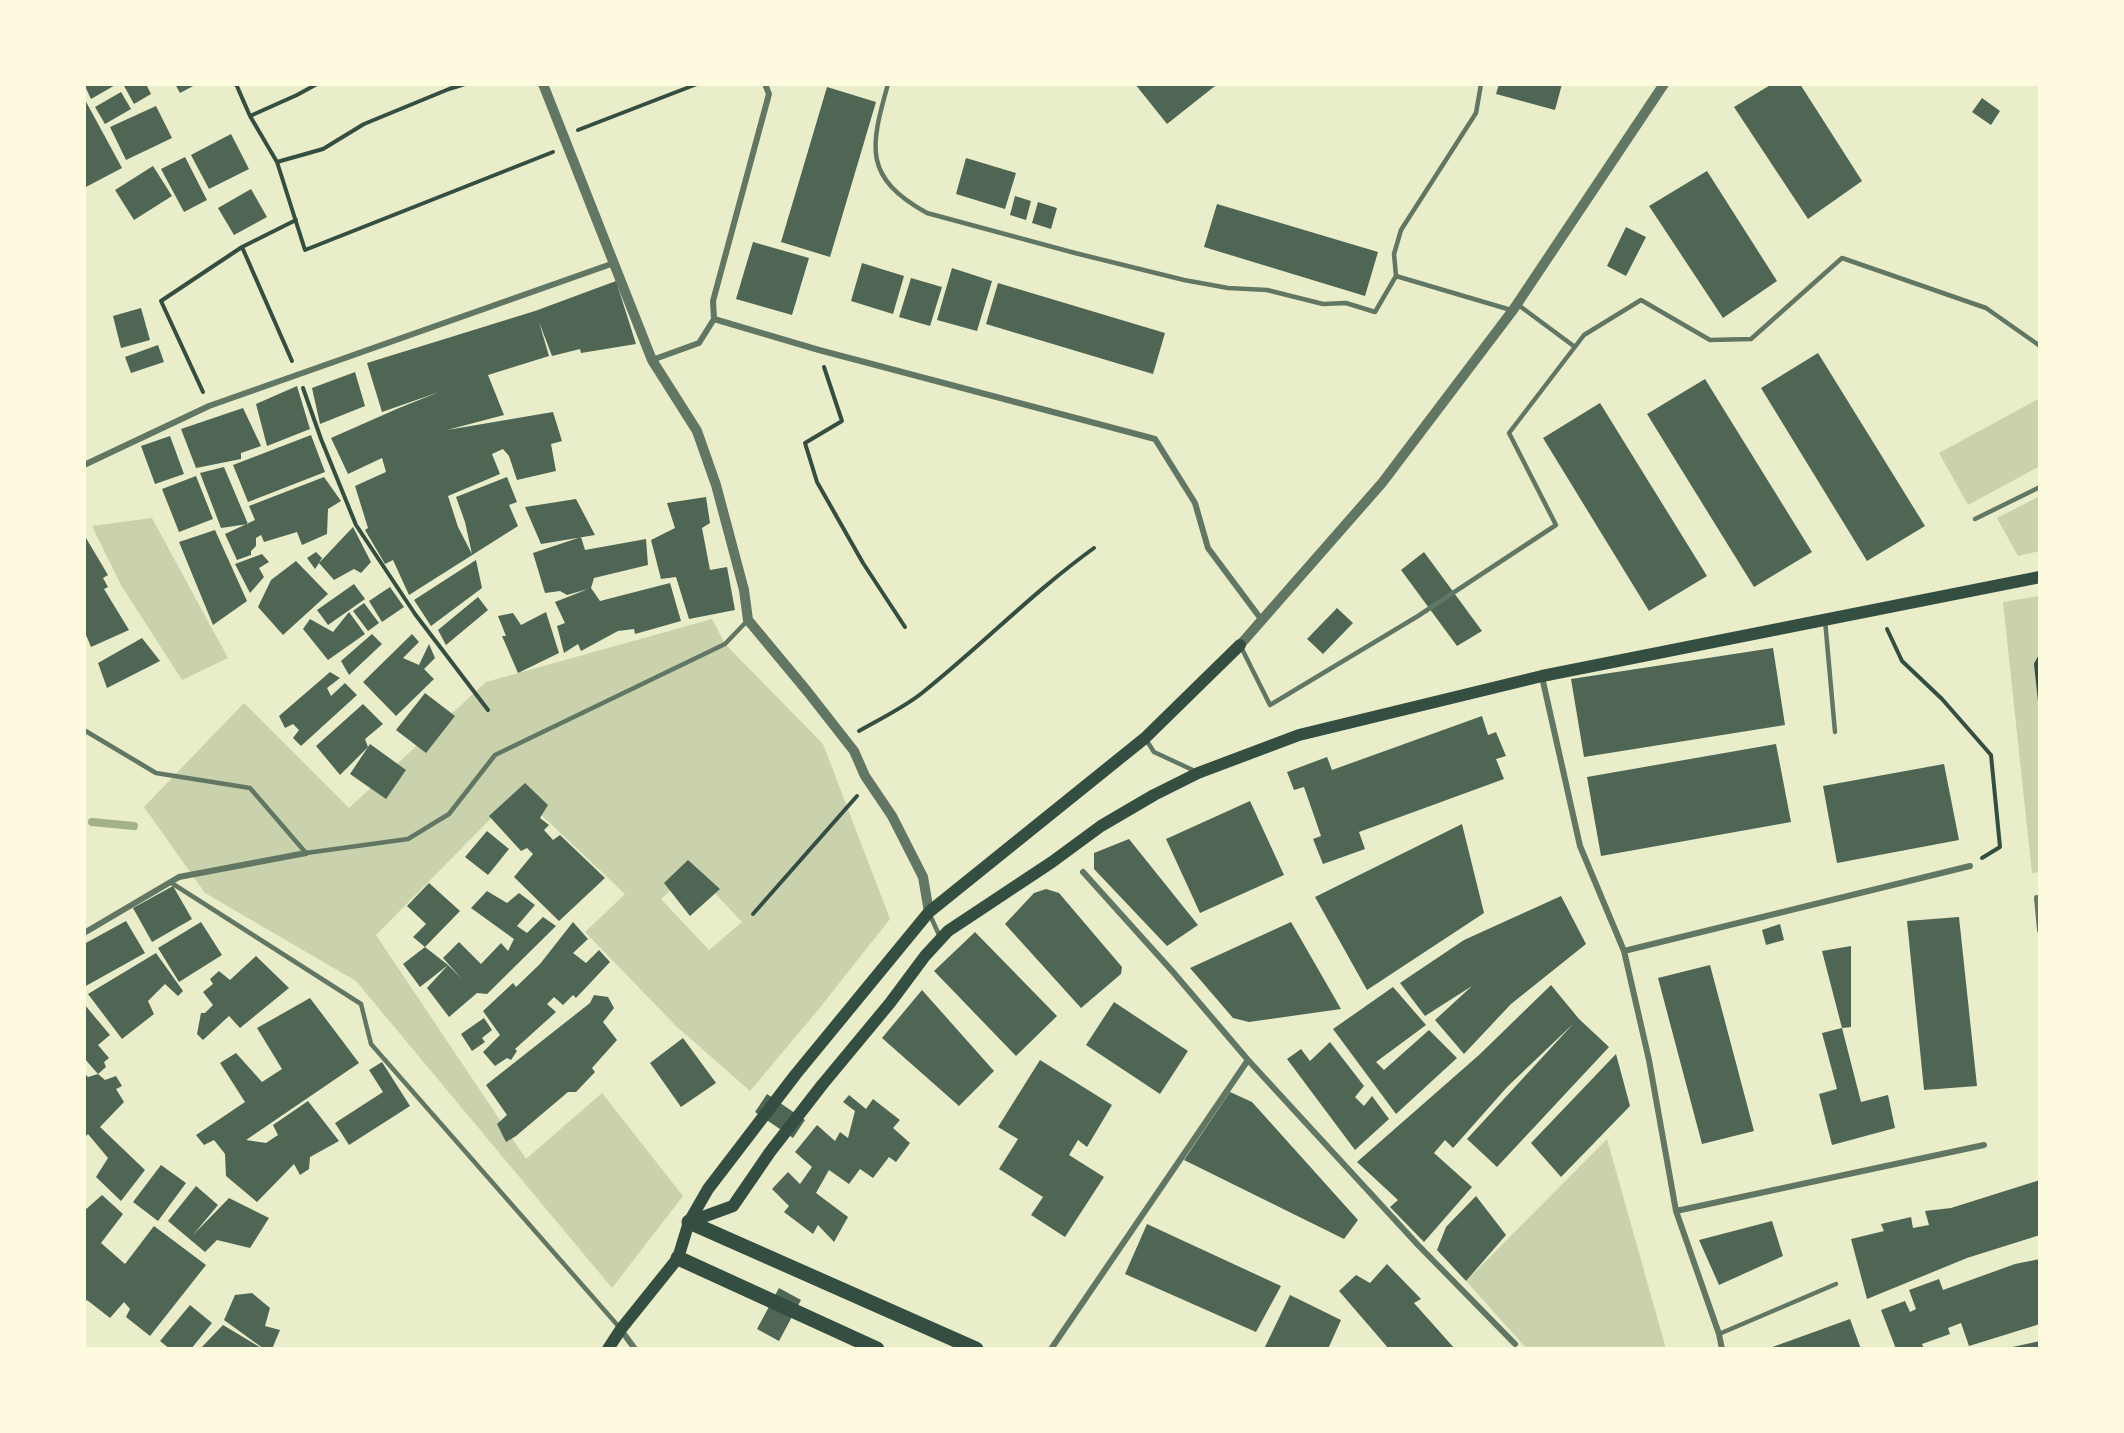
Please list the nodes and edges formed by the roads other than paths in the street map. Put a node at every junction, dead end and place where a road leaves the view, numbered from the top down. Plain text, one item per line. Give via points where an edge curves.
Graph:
1 (543, 84) edge
2 (765, 84) edge
3 (888, 84) edge
4 (1481, 84) edge
5 (1664, 84) edge
6 (614, 262) junction
7 (1396, 276) junction
8 (1515, 307) junction
9 (714, 319) junction
10 (2040, 346) edge
11 (1575, 347) junction
12 (652, 360) junction
13 (84, 465) edge
14 (2040, 488) edge
15 (1975, 519) dead end
16 (2040, 577) edge
17 (1260, 619) junction
18 (748, 620) junction
19 (1825, 620) junction
20 (1240, 645) junction
21 (1542, 676) junction
22 (84, 730) edge
23 (1835, 732) dead end
24 (1145, 738) junction
25 (1198, 773) junction
26 (306, 853) junction
27 (1970, 866) road end
28 (1083, 872) dead end
29 (170, 882) junction
30 (2037, 898) dead end
31 (929, 912) junction
32 (2040, 930) edge
33 (84, 933) edge
34 (941, 939) junction
35 (1624, 951) junction
36 (1248, 1060) junction
37 (1984, 1145) dead end
38 (1676, 1211) junction
39 (689, 1222) junction
40 (678, 1258) junction
41 (1836, 1284) dead end
42 (621, 1329) junction
43 (1719, 1334) junction
44 (1515, 1344) dead end
45 (608, 1349) edge
46 (635, 1349) edge
47 (877, 1349) edge
48 (975, 1349) edge
49 (1051, 1349) edge
50 (1722, 1349) edge

1 - 6 street
2 - 9 street via 769,94 713,301
3 - 7 lane via 874,144 878,167 888,184 905,200 927,213 1184,280 1267,290 1323,304 1346,303 1375,312
4 - 7 lane via 1476,113 1401,230 1394,254
5 - 8 street
6 - 12 street
6 - 13 street via 209,406
7 - 8 lane
8 - 11 lane
8 - 17 street via 1382,483
9 - 12 street via 699,343
9 - 17 street via 1155,438 1195,503 1208,548
10 - 11 lane via 1986,308 1842,258 1751,339 1710,340 1641,300 1584,335
11 - 20 lane via 1509,433 1556,525 1418,616 1270,705
12 - 18 street via 697,431 716,485
14 - 15 lane
16 - 19 main road
17 - 20 street
18 - 26 lane via 725,644 495,755 449,814 408,838
18 - 31 street via 846,740 892,816 922,877
19 - 21 main road
19 - 23 lane
20 - 24 main road
21 - 25 main road via 1299,735
21 - 35 street via 1580,846
22 - 26 lane via 156,773 250,788
24 - 25 lane via 1154,752
24 - 31 main road
25 - 34 main road via 1101,826
26 - 29 street via 179,877
27 - 35 street
28 - 36 street
29 - 33 street
29 - 42 lane via 361,1004 371,1044
30 - 32 street
31 - 34 lane
31 - 39 main road via 796,1074 708,1189
34 - 39 main road via 815,1094 733,1206
35 - 38 street via 1649,1060
36 - 44 street
36 - 49 street
37 - 38 street
38 - 43 street
39 - 40 main road
39 - 48 main road
40 - 42 main road
40 - 47 main road
41 - 43 lane
42 - 45 main road
42 - 46 street
43 - 50 street

